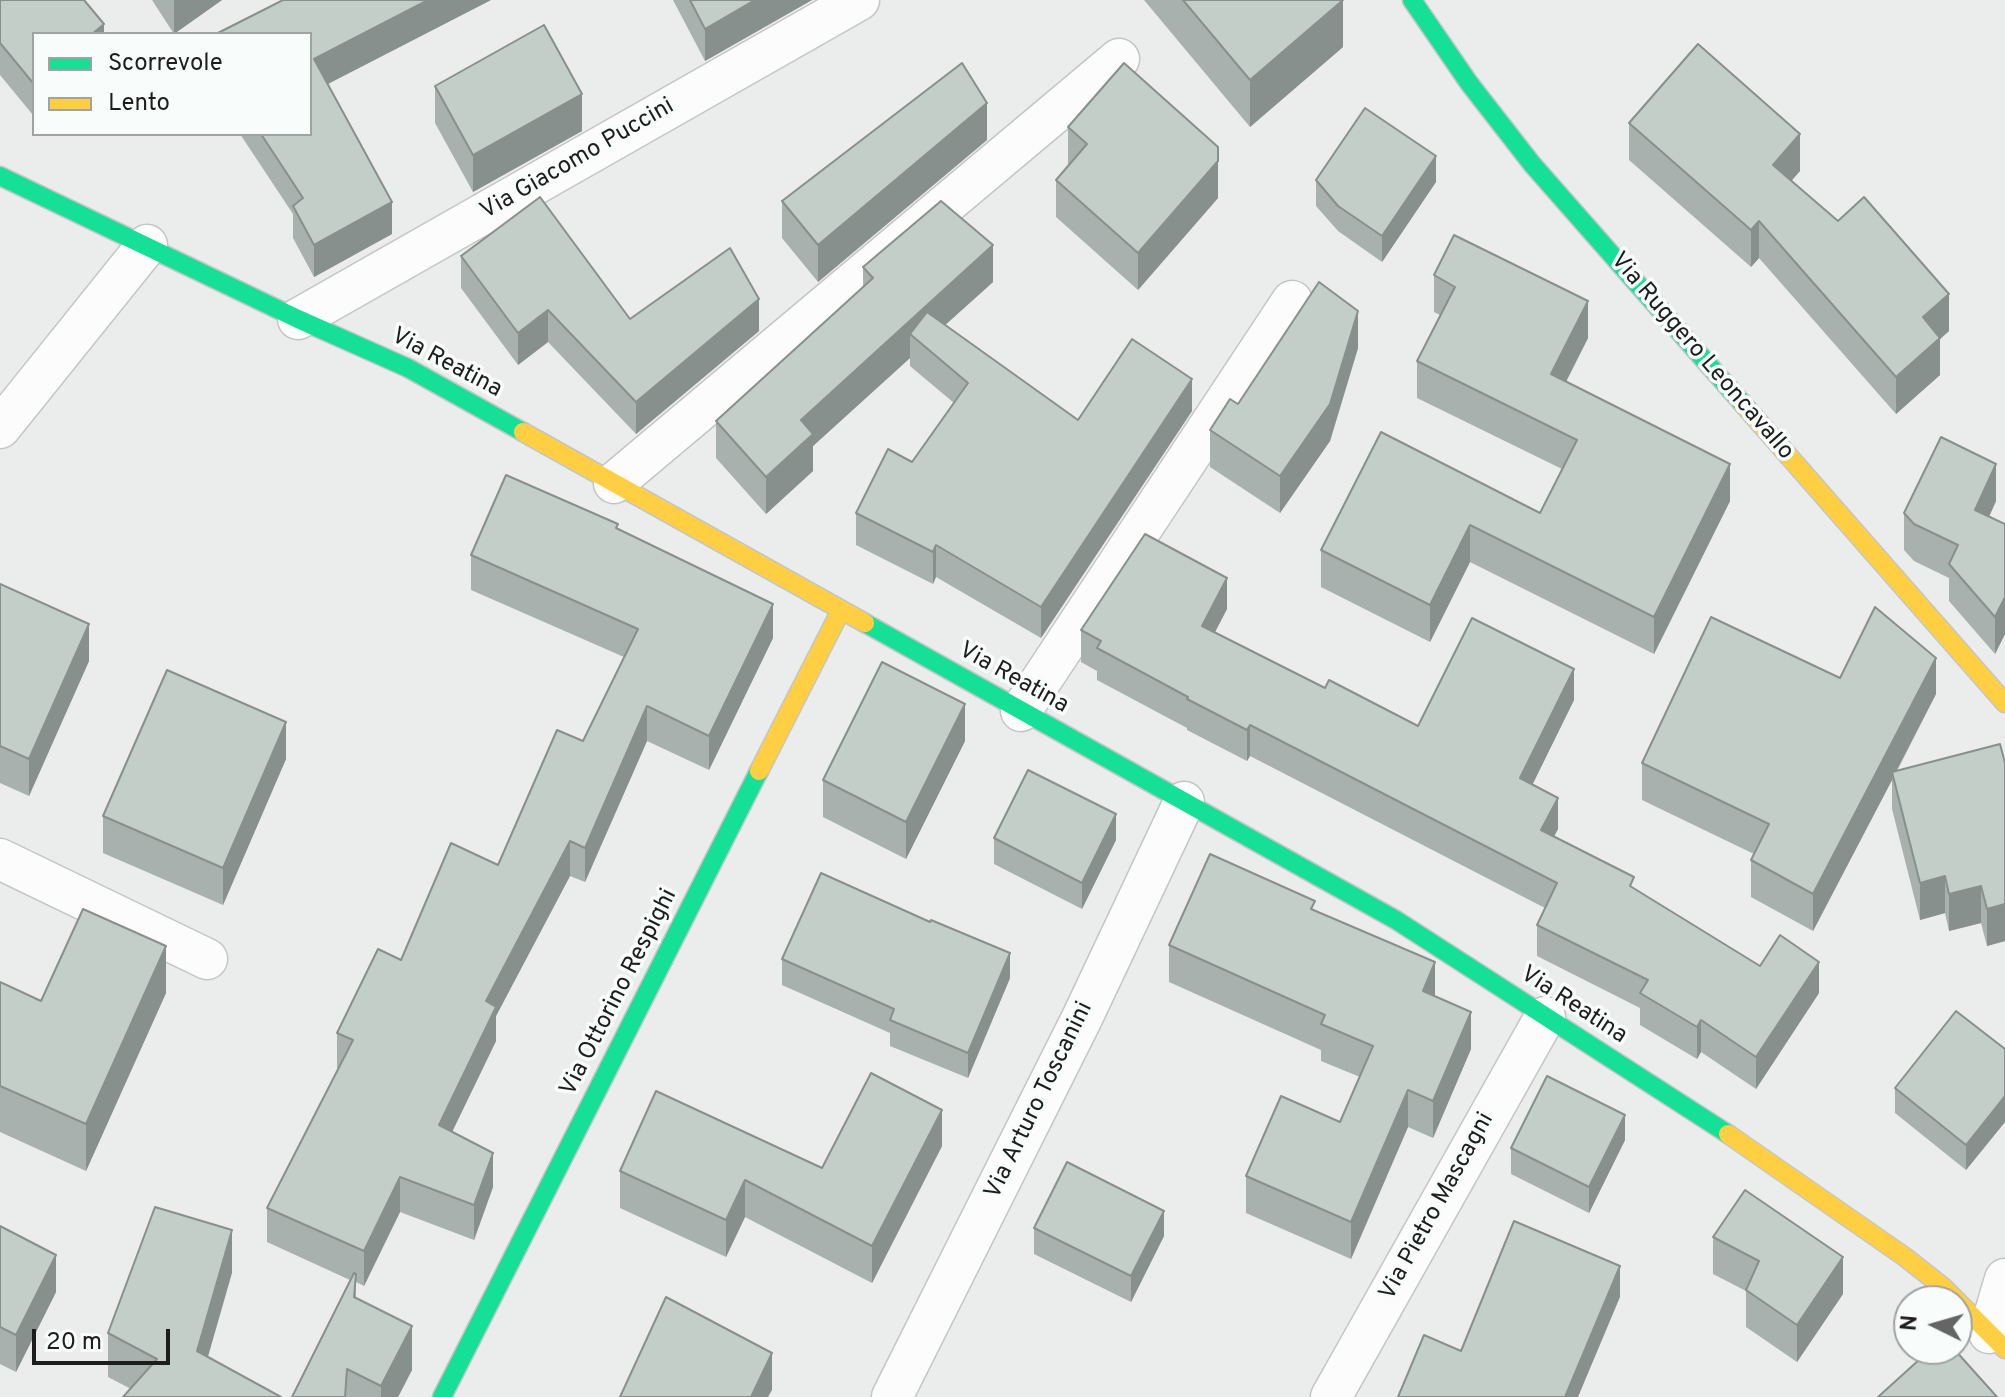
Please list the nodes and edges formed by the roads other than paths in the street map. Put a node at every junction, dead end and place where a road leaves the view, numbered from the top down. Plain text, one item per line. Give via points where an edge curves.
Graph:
1 (859, 0) edge
2 (1412, 0) edge
3 (1119, 59) dead end
4 (0, 176) edge
5 (147, 245) junction
6 (1292, 301) dead end
7 (298, 319) junction
8 (0, 428) edge
9 (614, 483) junction
10 (841, 610) junction
11 (2005, 703) edge
12 (1021, 711) junction
13 (1184, 802) junction
14 (0, 859) edge
15 (207, 959) dead end
16 (1545, 1017) junction
17 (2005, 1279) edge
18 (1997, 1341) edge
19 (442, 1397) edge
20 (892, 1397) edge
21 (1331, 1397) edge

1 - 7 street, Via Giacomo Puccini
2 - 11 street, Via Ruggero Leoncavallo via 1532,164
3 - 9 street
4 - 5 street, Via Reatina
5 - 7 street, Via Reatina
5 - 8 street
6 - 12 street
7 - 9 street, Via Reatina via 408,368
9 - 10 street, Via Reatina
10 - 12 street, Via Reatina
10 - 19 street, Via Ottorino Respighi
12 - 13 street, Via Reatina
13 - 16 street, Via Reatina via 1396,920
13 - 20 street, Via Arturo Toscanini
14 - 15 street
16 - 18 street, Via Reatina via 1730,1135 1905,1257
16 - 21 street, Via Pietro Mascagni
17 - 18 street

